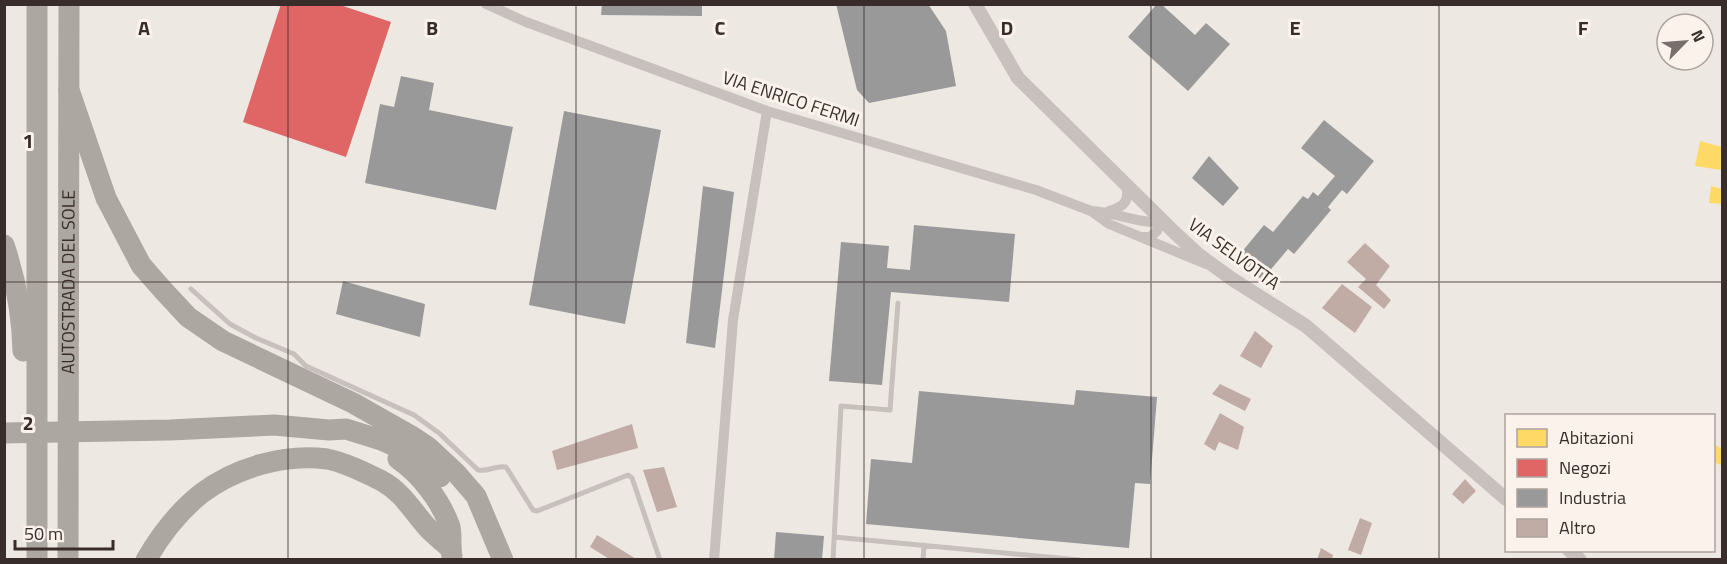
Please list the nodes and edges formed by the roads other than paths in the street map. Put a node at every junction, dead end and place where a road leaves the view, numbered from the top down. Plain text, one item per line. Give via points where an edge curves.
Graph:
1 (37, 4) edge
2 (69, 4) edge
3 (486, 4) edge
4 (975, 4) edge
5 (69, 90) junction
6 (767, 111) junction
7 (1126, 185) junction
8 (1091, 211) junction
9 (1108, 212) junction
10 (1159, 217) junction
11 (1138, 237) junction
12 (4, 245) edge
13 (1217, 268) junction
14 (191, 289) dead end
15 (898, 303) dead end
16 (329, 430) junction
17 (4, 433) edge
18 (36, 451) junction
19 (1505, 498) edge
20 (485, 521) junction
21 (834, 537) junction
22 (924, 545) junction
23 (452, 554) edge
24 (36, 560) edge
25 (68, 560) edge
26 (146, 560) edge
27 (503, 560) edge
28 (660, 560) edge
29 (714, 560) edge
30 (833, 560) edge
31 (923, 560) edge
32 (1080, 560) edge

1 - 18 highway, AUTOSTRADA DEL SOLE
2 - 5 highway, AUTOSTRADA DEL SOLE
3 - 6 street, VIA ENRICO FERMI
4 - 7 street, VIA SELVOTTA via 1018,78
5 - 20 highway via 106,198 123,234 141,265 188,317 223,341 353,403 413,437 442,459 476,496
5 - 25 highway, AUTOSTRADA DEL SOLE
6 - 8 street, VIA ENRICO FERMI via 1036,190
6 - 29 street via 733,320
7 - 9 street via 1126,203
7 - 10 street, VIA SELVOTTA
8 - 9 street, VIA ENRICO FERMI
8 - 11 street, VIA ENRICO FERMI
9 - 10 street, VIA ENRICO FERMI via 1143,222
10 - 11 street via 1157,231 1150,237
10 - 13 street, VIA SELVOTTA
11 - 13 street, VIA ENRICO FERMI
12 - 18 highway via 13,269 22,329 24,425
13 - 19 street, VIA SELVOTTA via 1306,326
14 - 28 lane via 241,331 294,354 306,366 414,415 478,470 506,467 533,510 628,474
15 - 21 lane via 890,410 841,406
16 - 17 highway via 274,425
16 - 20 highway via 362,433 415,456
16 - 23 highway via 390,454 416,474 444,514 451,530
18 - 24 highway, AUTOSTRADA DEL SOLE
20 - 27 highway
21 - 22 lane
21 - 30 lane
22 - 31 lane
22 - 32 lane
23 - 26 highway via 405,498 383,482 328,459 296,459 248,469 202,493 176,518

